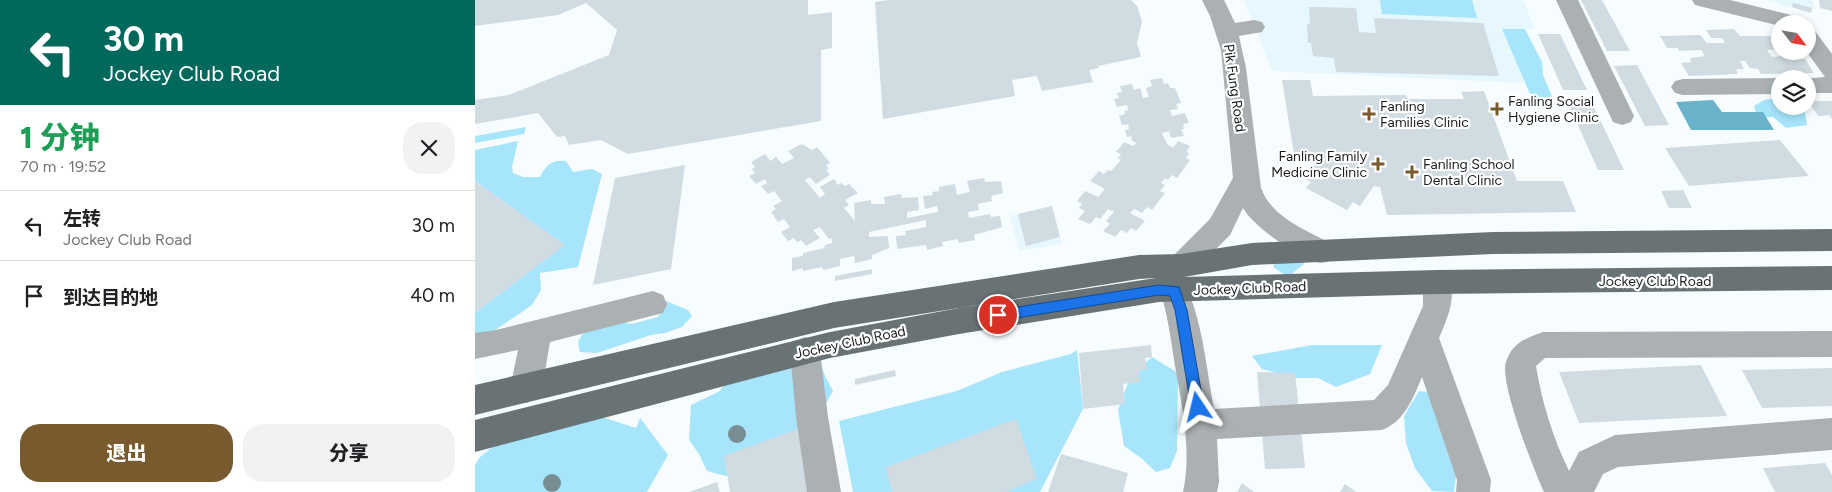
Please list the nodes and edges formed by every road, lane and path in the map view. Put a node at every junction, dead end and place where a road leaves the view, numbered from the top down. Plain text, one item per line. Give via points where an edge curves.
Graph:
1 (1213, 0) edge
2 (1567, 0) edge
3 (1703, 0) edge
4 (1771, 17) edge
5 (1254, 27) dead end
6 (1816, 29) edge
7 (1226, 31) junction
8 (1832, 33) edge
9 (1816, 49) edge
10 (1832, 71) edge
11 (1816, 85) edge
12 (1832, 85) edge
13 (1771, 86) edge
14 (1683, 87) dead end
15 (1621, 116) dead end
16 (1245, 180) junction
17 (1832, 240) edge
18 (1322, 252) junction
19 (1832, 278) edge
20 (1437, 282) junction
21 (1180, 297) junction
22 (653, 304) dead end
23 (537, 332) junction
24 (1424, 336) junction
25 (1832, 344) edge
26 (475, 346) edge
27 (805, 351) junction
28 (528, 380) junction
29 (475, 400) edge
30 (1201, 425) junction
31 (1832, 434) edge
32 (475, 436) edge
33 (824, 492) edge
34 (1200, 492) edge
35 (1473, 492) edge
36 (1561, 492) edge
37 (1576, 492) edge

1 - 7 street, Pik Fung Road
2 - 15 street
3 - 4 street
5 - 7 street
6 - 8 street
7 - 16 street, Pik Fung Road via 1234,60
9 - 10 street
11 - 12 street
13 - 14 street
16 - 18 street, Pik Fung Road via 1261,213
16 - 21 street
17 - 18 main road, Jockey Club Road via 1493,243
18 - 21 main road, Jockey Club Road via 1251,254
19 - 20 main road, Jockey Club Road
20 - 21 main road, Jockey Club Road
20 - 24 street via 1438,306
21 - 27 main road, Jockey Club Road via 1159,290 959,321
21 - 28 main road, Jockey Club Road via 1139,267 834,315
21 - 30 street
22 - 23 street
23 - 26 street
23 - 28 street
24 - 30 street via 1399,395 1382,415
24 - 35 street via 1474,480
25 - 36 street via 1543,345 1528,352 1520,364 1524,392
27 - 32 main road, Jockey Club Road
27 - 33 street
28 - 29 main road, Jockey Club Road
30 - 34 street
31 - 37 street via 1615,451 1591,463

